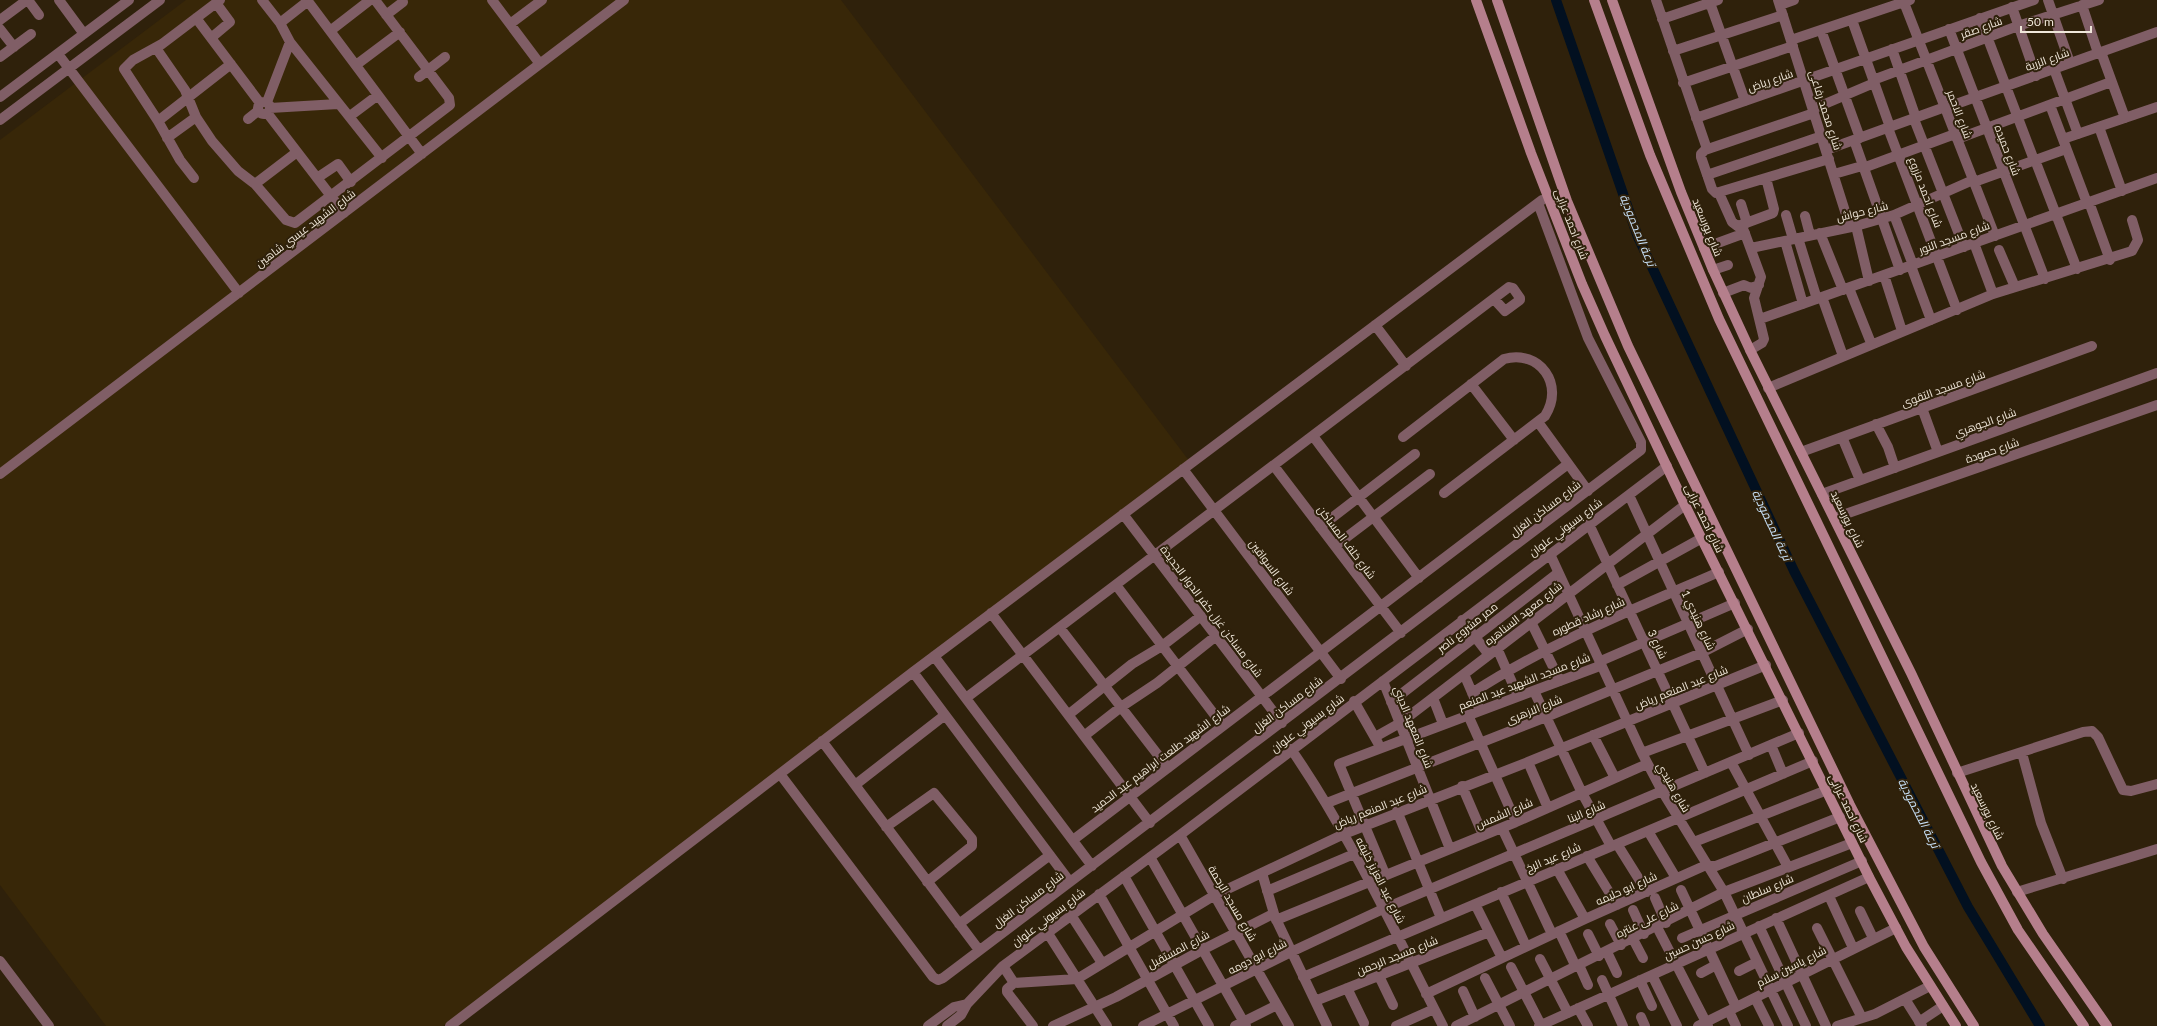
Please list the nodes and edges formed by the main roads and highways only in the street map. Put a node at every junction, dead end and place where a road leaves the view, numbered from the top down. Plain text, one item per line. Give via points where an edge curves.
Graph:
1 (1476, 0) edge
2 (1497, 0) edge
3 (1594, 0) edge
4 (1612, 0) edge
5 (1956, 1026) edge
6 (1974, 1026) edge
7 (2084, 1026) edge
8 (2107, 1026) edge

1 - 5 main road, شارع احمد عرابى via 1585,291 1685,505 1869,877 1896,928
2 - 6 main road, شارع احمد عرابى via 1567,201 1628,346 1850,805 1921,941
3 - 7 main road via 1663,189 1750,384 1981,862 2018,930
4 - 8 main road, شارع بورسعيد via 1644,94 1704,248 1768,388 1911,673 1984,831 2017,892

